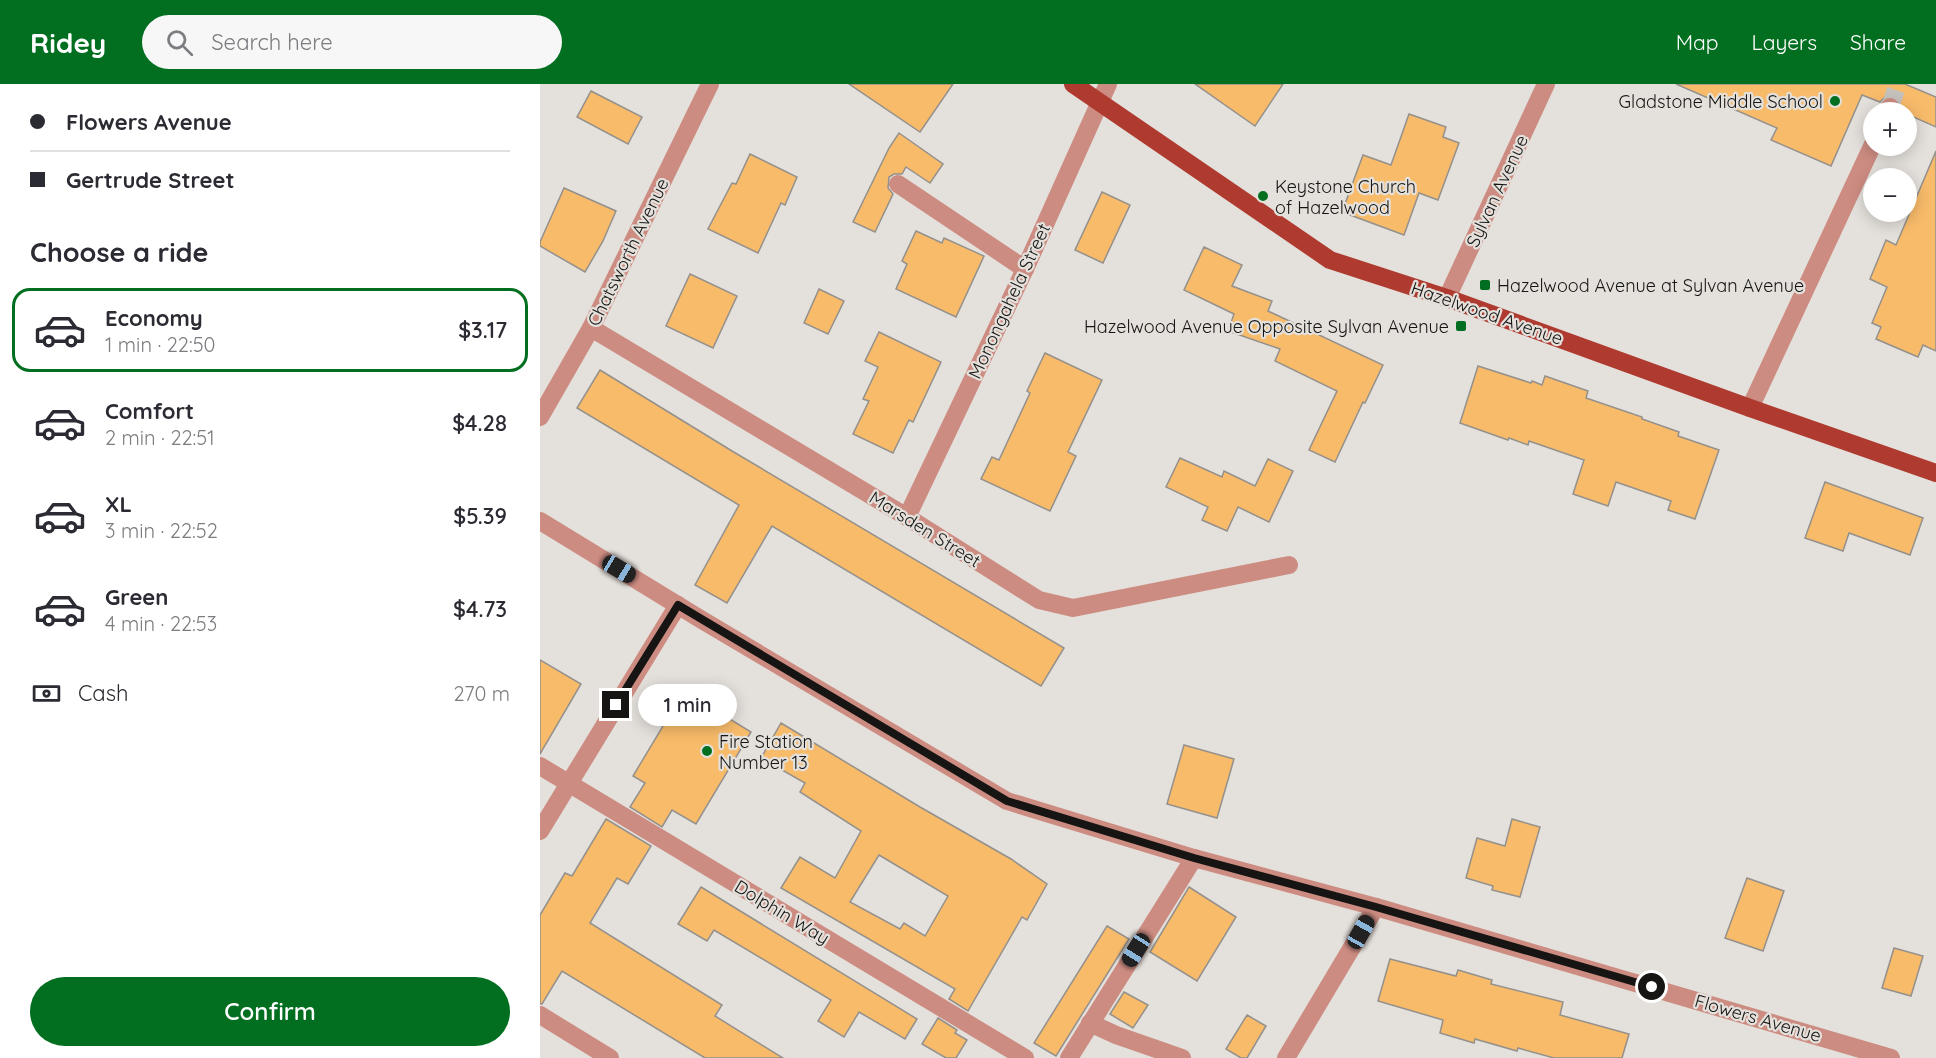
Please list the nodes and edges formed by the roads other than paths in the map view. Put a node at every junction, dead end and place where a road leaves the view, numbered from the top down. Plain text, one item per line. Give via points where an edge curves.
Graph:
1 (710, 84) edge
2 (1073, 84) edge
3 (1108, 84) edge
4 (1546, 84) edge
5 (1100, 102) junction
6 (1867, 156) edge
7 (898, 184) dead end
8 (1025, 269) junction
9 (1447, 297) junction
10 (591, 328) junction
11 (1750, 408) junction
12 (540, 417) edge
13 (1936, 473) edge
14 (907, 517) junction
15 (540, 521) edge
16 (1289, 565) dead end
17 (678, 605) junction
18 (540, 766) edge
19 (569, 783) junction
20 (540, 831) edge
21 (1194, 858) junction
22 (1376, 907) junction
23 (540, 1015) edge
24 (1090, 1023) junction
25 (610, 1058) edge
26 (1025, 1058) edge
27 (1069, 1058) edge
28 (1182, 1058) edge
29 (1287, 1058) edge
30 (1891, 1058) edge

1 - 10 street, Chatsworth Avenue
2 - 5 main road, Hazelwood Avenue
3 - 5 street, Monongahela Street
4 - 9 street, Sylvan Avenue
5 - 8 street, Monongahela Street
5 - 9 main road, Hazelwood Avenue via 1330,260
6 - 11 street
7 - 8 street
8 - 14 street, Monongahela Street
9 - 11 main road, Hazelwood Avenue
10 - 12 street, Chatsworth Avenue
10 - 14 street, Marsden Street
11 - 13 main road, Hazelwood Avenue
14 - 16 street, Marsden Street via 1039,600 1072,608
15 - 17 street, Flowers Avenue
17 - 19 street
17 - 21 street, Flowers Avenue via 1007,801
18 - 19 street, Dolphin Way
19 - 20 street
19 - 26 street, Dolphin Way
21 - 22 street, Flowers Avenue
21 - 24 street
22 - 29 street
22 - 30 street, Flowers Avenue
23 - 25 street
24 - 27 street
24 - 28 street

